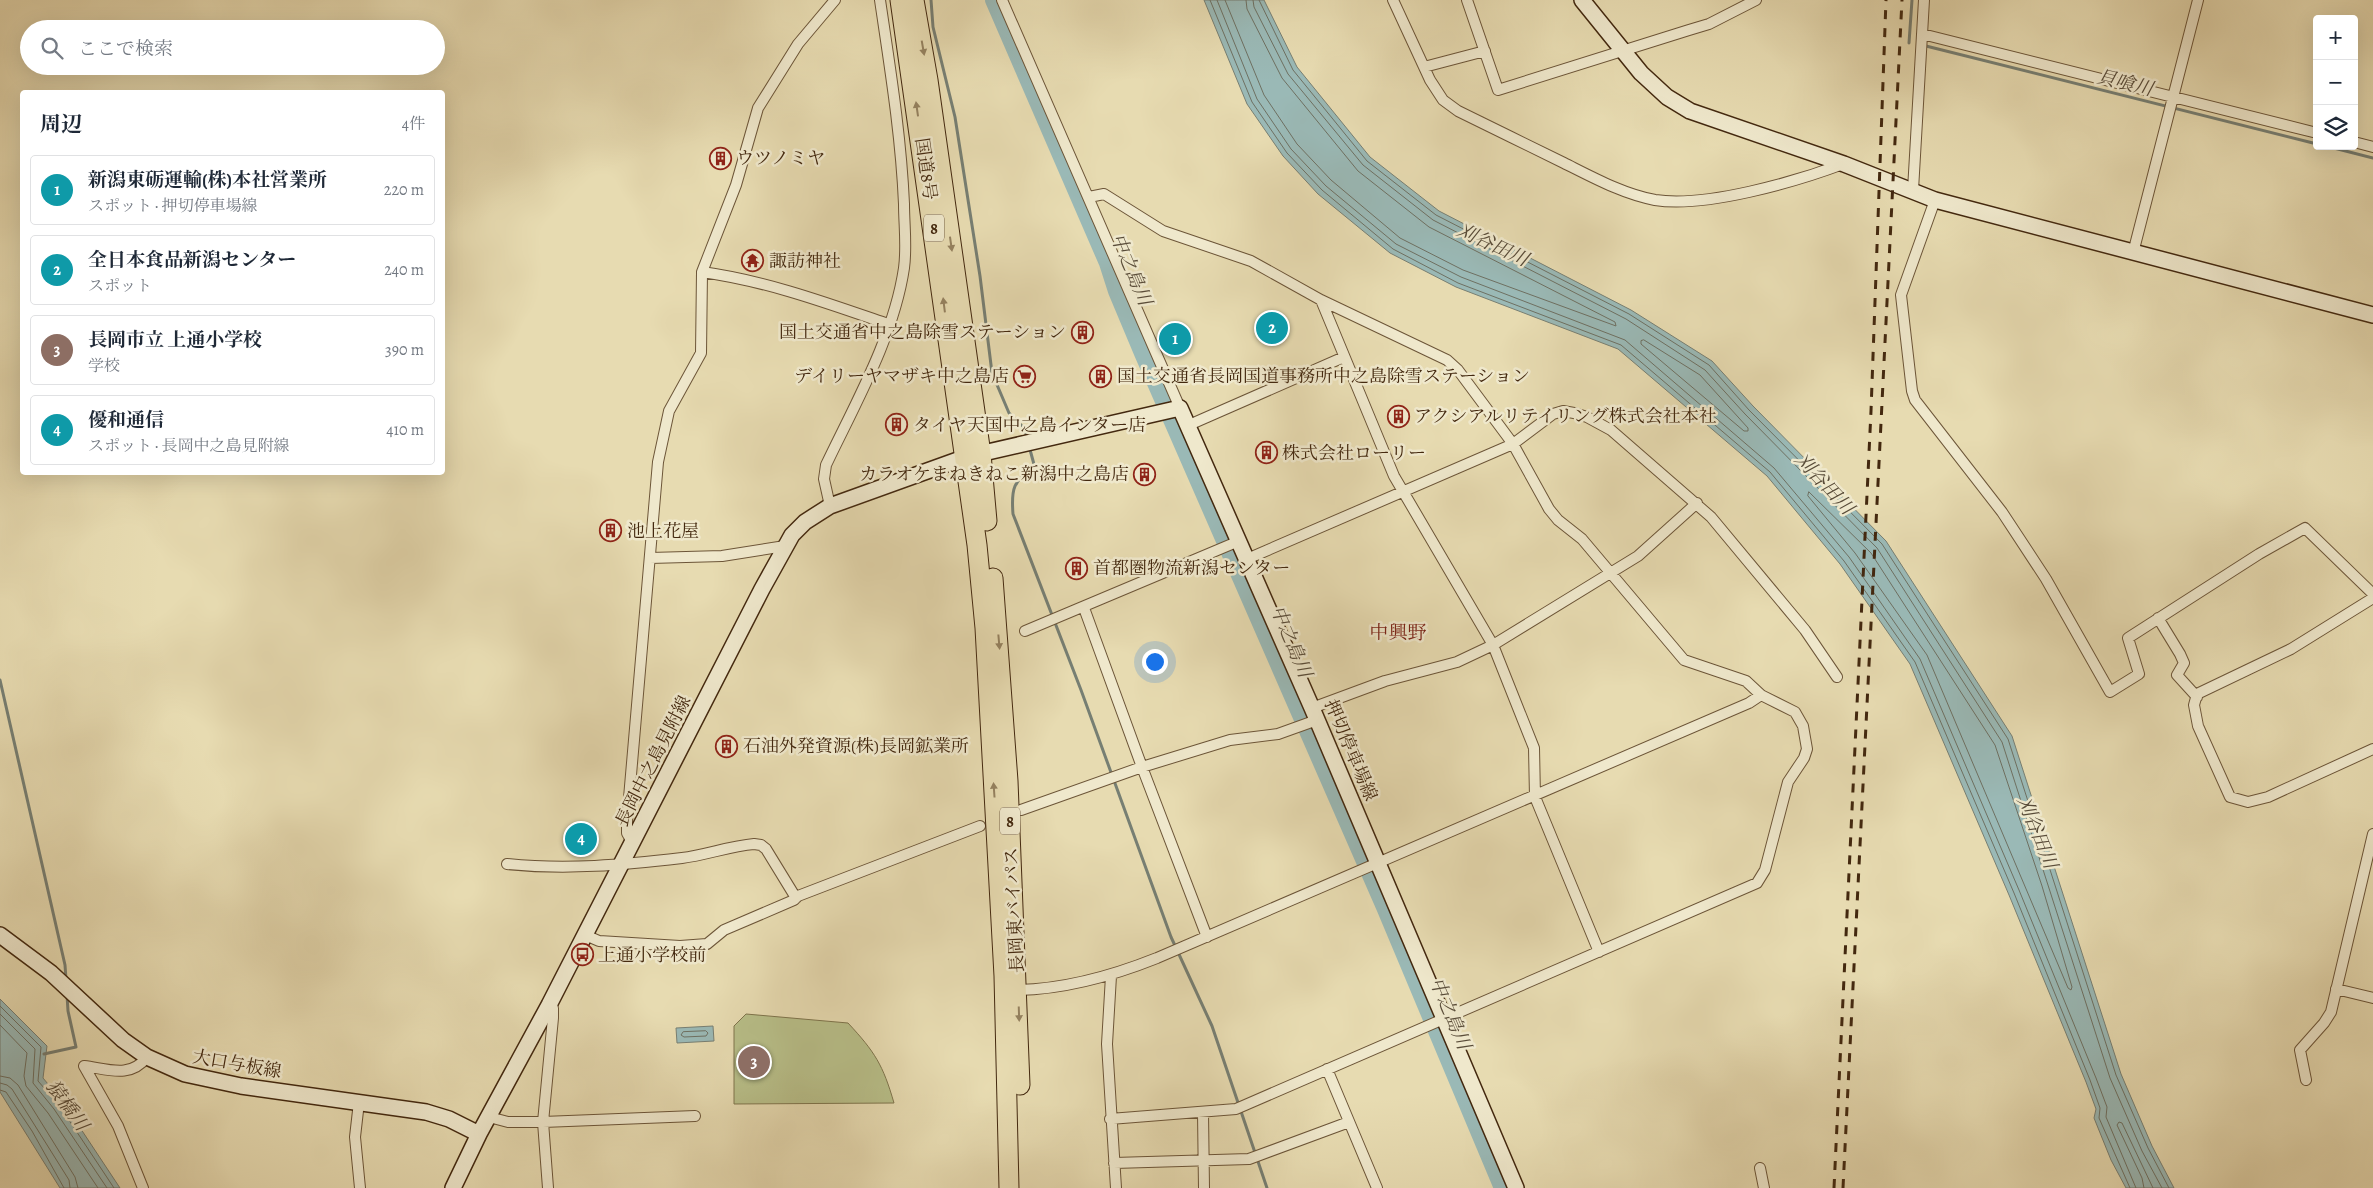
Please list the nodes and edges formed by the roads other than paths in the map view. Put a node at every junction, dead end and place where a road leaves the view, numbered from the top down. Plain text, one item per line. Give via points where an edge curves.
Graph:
1 (835, 0) edge
2 (880, 0) edge
3 (900, 0) edge
4 (914, 0) edge
5 (1002, 0) edge
6 (1393, 0) edge
7 (1467, 0) edge
8 (1582, 0) edge
9 (1756, 0) edge
10 (1924, 0) edge
11 (2198, 0) edge
12 (1922, 34) junction
13 (1485, 51) junction
14 (1624, 52) junction
15 (1424, 67) junction
16 (914, 87) junction
17 (893, 90) junction
18 (2172, 97) junction
19 (2313, 132) edge
20 (2358, 143) edge
21 (2373, 147) edge
22 (1844, 164) junction
23 (1912, 190) junction
24 (1089, 197) junction
25 (1935, 200) junction
26 (2134, 253) junction
27 (702, 272) junction
28 (1321, 300) junction
29 (2373, 316) edge
30 (888, 324) junction
31 (1344, 357) junction
32 (1180, 408) junction
33 (1189, 425) junction
34 (1513, 444) junction
35 (973, 456) junction
36 (1403, 490) junction
37 (1697, 503) junction
38 (830, 506) junction
39 (1239, 541) junction
40 (785, 546) junction
41 (650, 558) junction
42 (1247, 559) junction
43 (1609, 572) junction
44 (2373, 596) edge
45 (1084, 608) junction
46 (2158, 618) junction
47 (1025, 631) dead end
48 (1493, 644) junction
49 (1837, 677) dead end
50 (1761, 695) junction
51 (2197, 697) junction
52 (1315, 714) junction
53 (2373, 749) edge
54 (1142, 766) junction
55 (1535, 797) junction
56 (1022, 810) dead end
57 (980, 826) dead end
58 (2373, 834) edge
59 (632, 842) junction
60 (507, 864) dead end
61 (1370, 865) junction
62 (621, 866) junction
63 (796, 898) junction
64 (0, 935) edge
65 (585, 935) junction
66 (1208, 937) junction
67 (1599, 952) junction
68 (1111, 976) junction
69 (2336, 989) junction
70 (1018, 990) junction
71 (2373, 998) edge
72 (549, 1005) junction
73 (1444, 1018) junction
74 (147, 1057) junction
75 (1327, 1069) junction
76 (2306, 1080) dead end
77 (359, 1102) junction
78 (1204, 1113) junction
79 (695, 1116) dead end
80 (489, 1117) junction
81 (1110, 1118) junction
82 (543, 1122) junction
83 (1349, 1122) junction
84 (479, 1134) junction
85 (1204, 1161) junction
86 (1114, 1163) junction
87 (1760, 1168) dead end
88 (143, 1188) edge
89 (360, 1188) edge
90 (453, 1188) edge
91 (548, 1188) edge
92 (1010, 1188) edge
93 (1022, 1188) edge
94 (1116, 1188) edge
95 (1204, 1188) edge
96 (1377, 1188) edge
97 (1516, 1188) edge
98 (1764, 1188) edge

1 - 27 street via 798,44 758,108 736,185
2 - 17 street
3 - 16 highway, 国道8号 / 8
4 -> 35 highway, 国道8号 / 8 via 928,80
5 - 24 street
6 - 15 street
7 - 13 street
8 - 14 main road
9 - 14 street via 1708,24
10 - 12 street
11 - 18 street
12 - 18 street
12 - 23 street
13 - 14 street via 1498,90
13 - 15 street
14 - 22 main road via 1657,89 1690,111
15 - 22 street via 1443,100 1458,111 1587,174 1653,200 1670,202 1725,196 1811,176
16 - 17 street
35 -> 16 highway, 国道8号 / 8
17 - 30 street via 906,241 904,268
18 - 19 street
18 - 26 street
20 - 21 street
22 - 23 main road
23 - 25 main road
24 - 28 street via 1104,194 1163,231 1251,261
24 - 32 street
25 - 26 main road
25 - 46 street via 1901,295 1915,400 2002,512 2046,580 2110,692 2139,674 2128,638
26 - 29 main road
27 - 30 street via 742,277
27 - 41 street via 701,353 666,420 658,462
28 - 31 street
28 - 34 street via 1447,360
30 - 38 street via 869,375 826,465 824,479
31 - 33 street
31 - 36 street via 1394,476
32 - 33 main road, 押切停車場線
32 - 35 main road
33 - 39 main road, 押切停車場線
34 - 36 street
34 - 37 street via 1553,414 1563,411 1587,417 1611,430
34 - 43 street via 1553,514 1582,539
35 - 38 main road, 長岡中之島見附線
35 -> 70 highway, 長岡東バイパス / 8 via 1000,653
92 -> 35 highway, 長岡東バイパス / 8 via 1004,976
36 - 42 street
36 - 48 street
37 - 43 street via 1638,556
37 - 49 street via 1804,630
38 - 40 main road, 長岡中之島見附線 via 805,522
39 - 42 main road, 押切停車場線
39 - 45 street
40 - 41 street via 722,556
40 - 59 main road, 長岡中之島見附線
41 - 59 street via 627,822 627,833
42 - 52 main road, 押切停車場線
43 - 48 street
43 - 50 street via 1684,660 1746,681
44 - 46 street via 2305,528
44 - 51 street via 2290,649 2197,694
45 - 47 street
45 - 54 street
46 - 51 street via 2184,663 2177,675
48 - 52 street via 1456,662 1385,681
48 - 55 street via 1534,748
50 - 55 street
50 - 67 street via 1795,712 1803,726 1807,749 1788,782 1762,878
51 - 53 street via 2194,705 2198,726 2230,797 2248,802 2268,797
52 - 54 street via 1278,734 1230,740
52 - 61 main road, 押切停車場線
54 - 56 street
54 - 66 street
55 - 61 street
55 - 67 street
57 - 63 street
58 - 69 street
59 - 62 main road, 長岡中之島見附線
60 - 62 street via 549,868
61 - 66 street
61 - 73 main road, 押切停車場線
62 - 63 street via 761,845
62 - 65 main road, 長岡中之島見附線
63 - 65 street via 724,930 706,944 680,946 599,941
64 - 74 main road, 大口与板線 via 51,973 111,1030
65 - 72 main road, 長岡中之島見附線
66 - 68 street
67 - 73 street
68 - 70 street via 1079,984
68 - 81 street via 1107,1044
69 - 71 street
69 - 76 street via 2324,1023 2300,1050
70 -> 93 highway, 長岡東バイパス / 8
72 - 80 main road, 長岡中之島見附線
72 - 82 street via 553,1008 553,1018
73 - 75 street
73 - 97 main road, 押切停車場線
74 - 77 main road, 大口与板線 via 185,1074 212,1081
74 - 88 street via 140,1066 126,1071 84,1066 118,1126
75 - 78 street via 1236,1109
75 - 83 street
77 - 84 main road, 大口与板線 via 426,1112
77 - 89 street via 355,1137
78 - 81 street
78 - 85 street
79 - 82 street
80 - 82 street via 508,1122
80 - 84 main road, 長岡中之島見附線
81 - 86 street
82 - 91 street
83 - 85 street via 1249,1160
83 - 96 street
84 - 90 main road, 長岡中之島見附線
85 - 86 street
85 - 95 street
86 - 94 street
87 - 98 street

